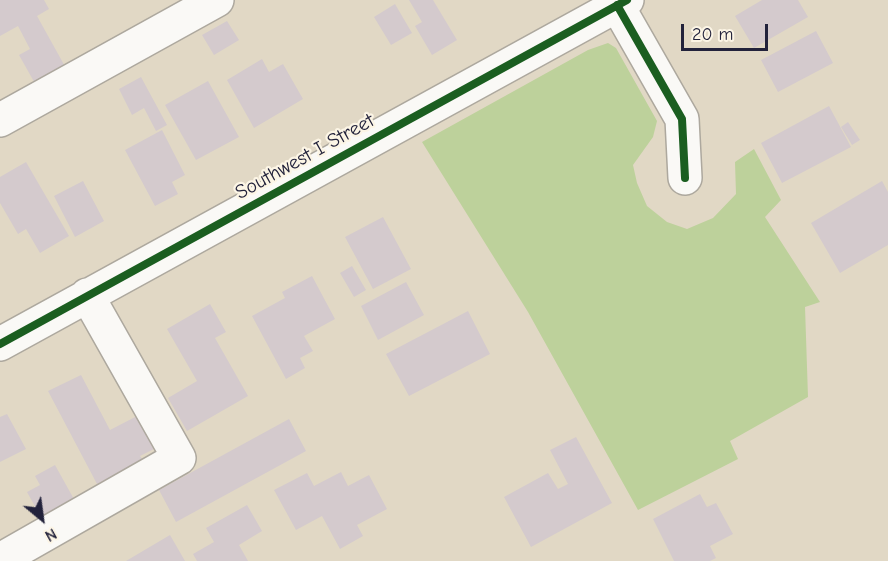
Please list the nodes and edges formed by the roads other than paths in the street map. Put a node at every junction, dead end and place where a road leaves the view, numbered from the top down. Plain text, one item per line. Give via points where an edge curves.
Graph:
1 (217, 0) edge
2 (622, 3) edge
3 (0, 120) edge
4 (685, 178) dead end
5 (87, 296) junction
6 (0, 343) edge
7 (0, 560) edge

1 - 3 street
2 - 4 street via 682,118
2 - 5 street, Southwest I Street
5 - 6 street, Southwest I Street
5 - 7 street via 179,458

